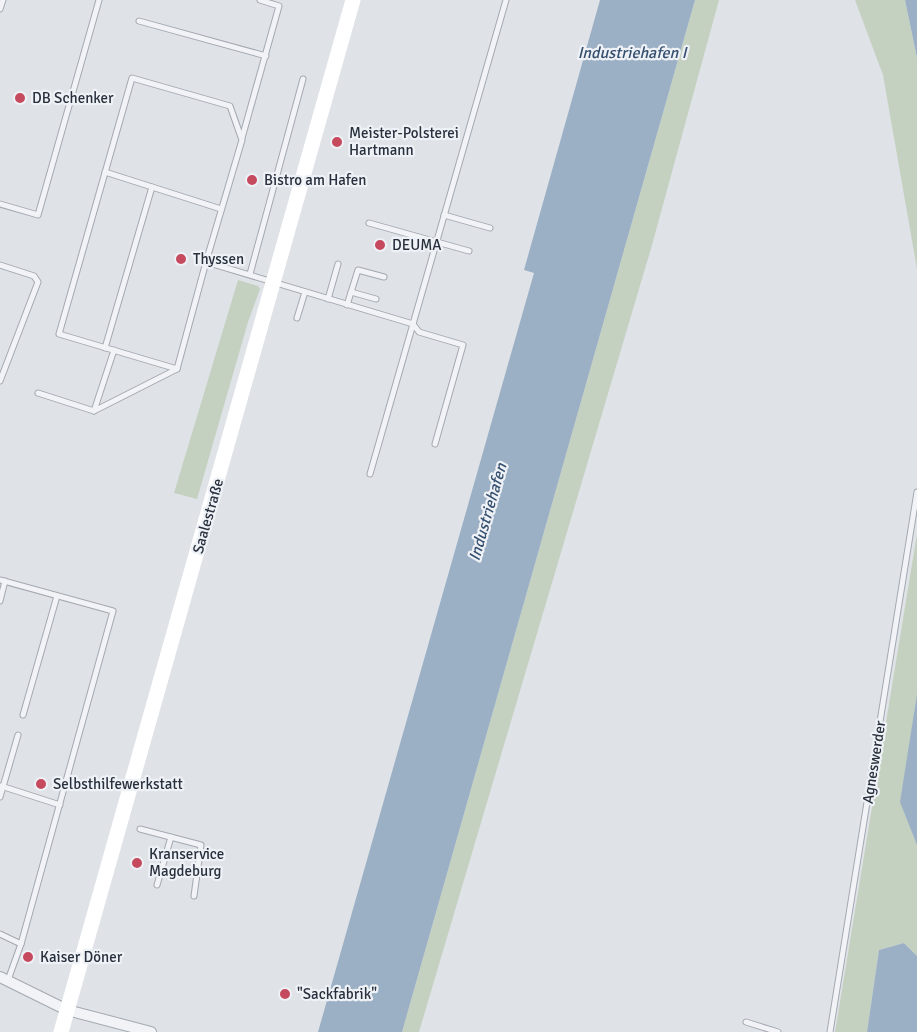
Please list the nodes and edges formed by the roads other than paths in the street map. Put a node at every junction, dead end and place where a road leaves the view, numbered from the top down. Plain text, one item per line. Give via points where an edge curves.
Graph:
1 (3, 0) edge
2 (99, 0) edge
3 (260, 0) edge
4 (353, 0) edge
5 (506, 0) edge
6 (0, 9) edge
7 (139, 21) dead end
8 (266, 57) junction
9 (303, 79) dead end
10 (242, 140) junction
11 (105, 172) junction
12 (153, 187) junction
13 (0, 204) edge
14 (221, 209) junction
15 (444, 215) junction
16 (369, 223) dead end
17 (490, 228) dead end
18 (437, 241) junction
19 (469, 251) dead end
20 (206, 262) junction
21 (338, 264) dead end
22 (0, 265) edge
23 (250, 274) junction
24 (384, 278) dead end
25 (274, 280) junction
26 (305, 292) junction
27 (351, 292) junction
28 (328, 299) junction
29 (376, 299) dead end
30 (347, 305) junction
31 (297, 318) dead end
32 (413, 324) junction
33 (105, 348) junction
34 (114, 350) junction
35 (177, 369) junction
36 (0, 381) edge
37 (38, 393) dead end
38 (94, 411) junction
39 (435, 444) dead end
40 (370, 474) dead end
41 (917, 492) edge
42 (3, 581) edge
43 (57, 596) junction
44 (0, 600) edge
45 (23, 715) dead end
46 (18, 735) dead end
47 (1, 786) edge
48 (0, 796) edge
49 (60, 805) junction
50 (140, 829) dead end
51 (171, 837) junction
52 (157, 885) dead end
53 (194, 896) dead end
54 (0, 934) edge
55 (21, 944) junction
56 (4, 979) edge
57 (67, 1010) junction
58 (746, 1022) dead end
59 (61, 1032) edge
60 (151, 1032) edge
61 (778, 1032) edge
62 (830, 1032) edge

1 - 6 lane
2 - 13 lane via 38,215
3 - 8 lane via 279,6
4 - 25 main road, Saalestraße
5 - 15 lane
7 - 8 lane
8 - 10 lane
9 - 23 lane
10 - 11 lane via 230,106 132,78
10 - 14 lane
11 - 12 lane
11 - 33 lane via 58,334
12 - 14 lane
12 - 33 lane
14 - 20 lane
15 - 17 lane
15 - 18 lane
16 - 18 lane
18 - 19 lane
18 - 32 lane
20 - 23 lane
20 - 35 lane
21 - 28 lane
22 - 36 lane via 34,276 38,282
23 - 25 lane
24 - 27 lane via 358,270
25 - 26 lane
25 - 57 main road, Saalestraße
26 - 28 lane
26 - 31 lane
27 - 29 lane
27 - 30 lane
28 - 30 lane
30 - 32 lane
32 - 39 lane via 419,332 463,345
32 - 40 lane
33 - 34 lane
34 - 35 lane
34 - 38 lane
35 - 38 lane
37 - 38 lane
41 - 62 lane, Agneswerder
42 - 43 lane
42 - 44 lane
43 - 45 lane
43 - 49 lane via 113,611
46 - 47 lane
47 - 48 lane
47 - 49 lane
49 - 55 lane
50 - 51 lane
51 - 52 lane
51 - 53 lane via 201,845
54 - 55 lane
55 - 56 lane
56 - 57 street
57 - 59 main road, Saalestraße
57 - 60 street
58 - 61 lane

